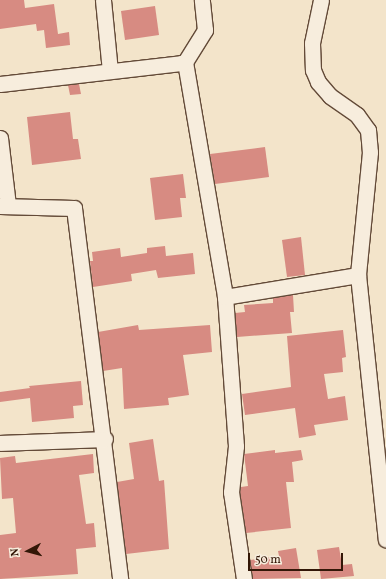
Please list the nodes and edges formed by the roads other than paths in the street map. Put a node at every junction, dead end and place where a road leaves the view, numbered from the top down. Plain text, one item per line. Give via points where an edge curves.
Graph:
1 (103, 0) edge
2 (202, 0) edge
3 (321, 0) edge
4 (185, 62) junction
5 (110, 71) junction
6 (0, 84) edge
7 (0, 138) edge
8 (4, 206) edge
9 (358, 275) junction
10 (225, 297) junction
11 (105, 439) junction
12 (0, 443) edge
13 (386, 540) edge
14 (120, 579) edge
15 (244, 579) edge

1 - 5 street
2 - 4 street via 205,30
3 - 9 street via 312,43 313,70 318,82 330,96 358,115 368,130 370,159
4 - 5 street
4 - 10 street
5 - 6 street
7 - 8 street
8 - 11 street via 74,208
9 - 10 street
9 - 13 street
10 - 15 street via 236,446 231,492
11 - 12 street
11 - 14 street

